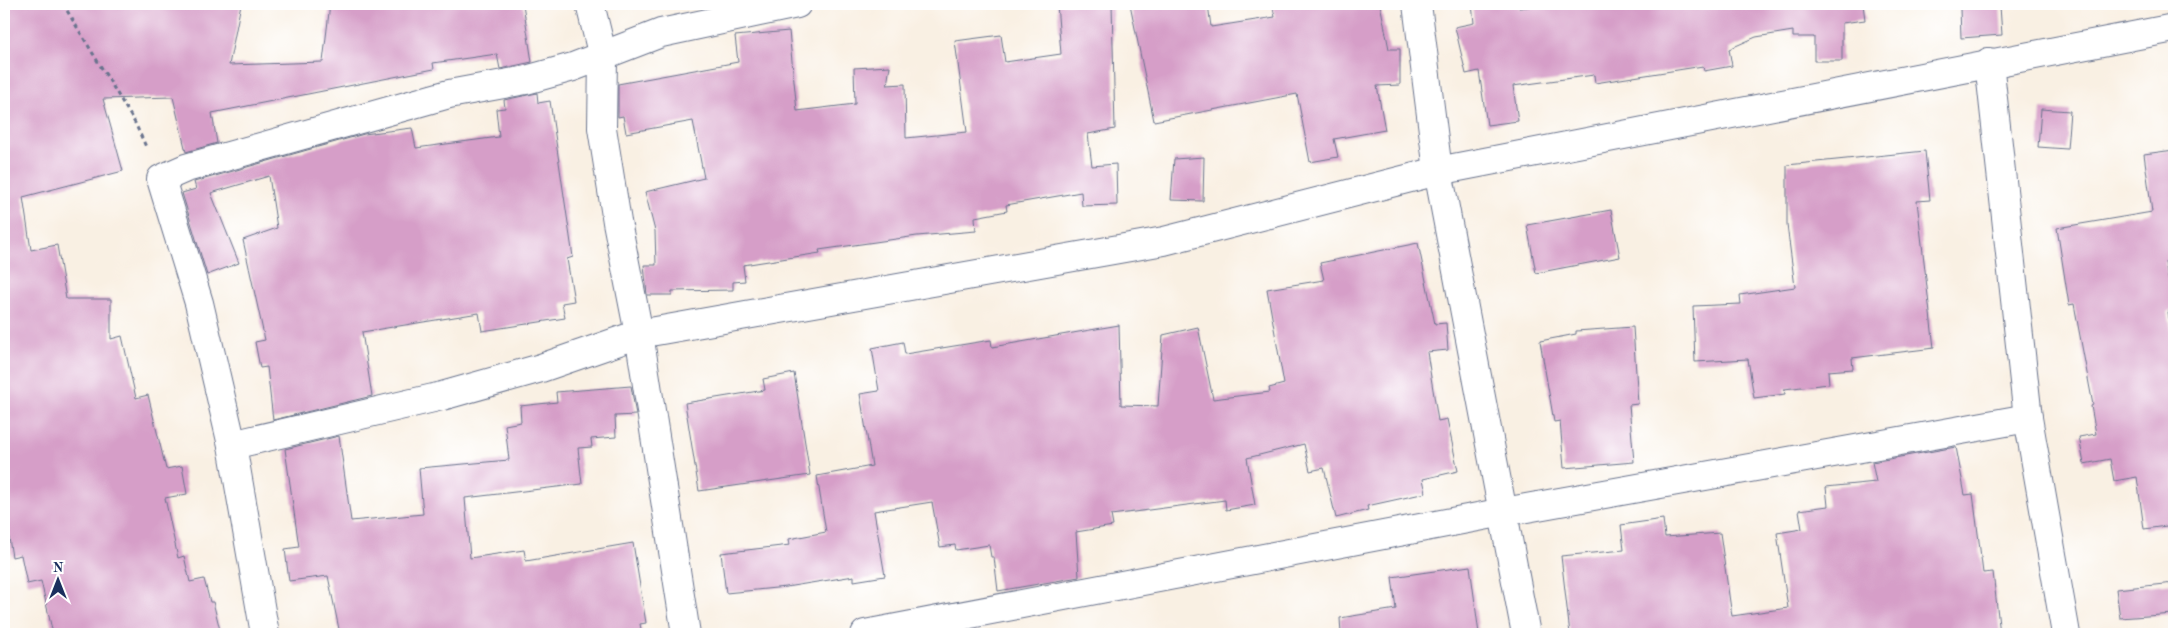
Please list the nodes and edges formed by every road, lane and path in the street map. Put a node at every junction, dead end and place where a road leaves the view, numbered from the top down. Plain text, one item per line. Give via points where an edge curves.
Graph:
1 (63, 4) edge
2 (590, 4) edge
3 (797, 4) edge
4 (1417, 4) edge
5 (2174, 28) edge
6 (603, 57) junction
7 (1989, 62) junction
8 (1438, 171) junction
9 (161, 179) junction
10 (639, 334) junction
11 (2028, 418) junction
12 (232, 445) junction
13 (1504, 512) junction
14 (265, 634) edge
15 (686, 634) edge
16 (865, 634) edge
17 (1526, 634) edge
18 (2066, 634) edge

1 - 9 path via 135,123
2 - 6 street
3 - 6 street via 661,33
4 - 8 street
5 - 7 street
6 - 9 street via 526,80 449,94 186,168
6 - 10 street via 602,128
7 - 8 street
7 - 11 street
8 - 10 street via 1164,241
8 - 13 street
9 - 12 street via 198,303
10 - 12 street via 541,368 442,396
10 - 15 street
11 - 13 street
11 - 18 street
12 - 14 street
13 - 16 street
13 - 17 street

